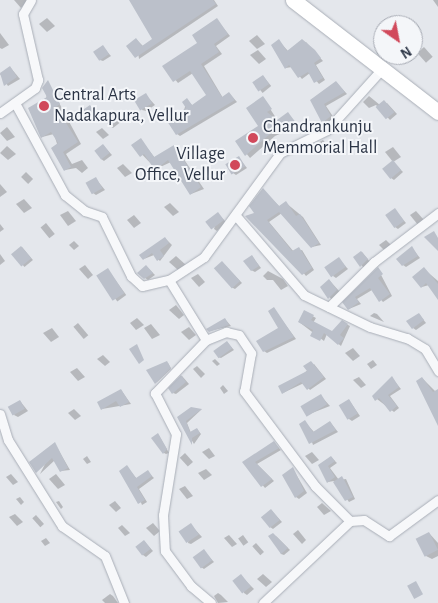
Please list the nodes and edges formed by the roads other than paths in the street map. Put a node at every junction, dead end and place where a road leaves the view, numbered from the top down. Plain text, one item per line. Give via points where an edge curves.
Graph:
1 (31, 0) edge
2 (294, 0) edge
3 (382, 69) junction
4 (15, 103) junction
5 (437, 110) edge
6 (0, 113) edge
7 (438, 213) edge
8 (236, 218) junction
9 (169, 280) junction
10 (329, 307) junction
11 (206, 340) junction
12 (438, 371) edge
13 (0, 414) edge
14 (438, 500) edge
15 (350, 521) junction
16 (124, 603) edge
17 (211, 603) edge
18 (263, 603) edge

1 - 4 street via 24,14 38,80 35,88
2 - 3 highway
3 - 5 highway
3 - 8 street via 327,130 280,153
4 - 6 street
4 - 9 street via 65,195 85,211 102,217 131,276 142,286
7 - 10 street via 374,262
8 - 9 street via 204,257
8 - 10 street via 304,295
9 - 11 street
10 - 12 street via 407,338 425,349
11 - 15 street via 226,332 239,335 251,353 244,392 315,486
11 - 17 street via 156,393 176,434 162,515 165,551 191,586
13 - 16 street via 8,440 62,526 105,556
14 - 15 street via 389,536 364,520
15 - 18 street

